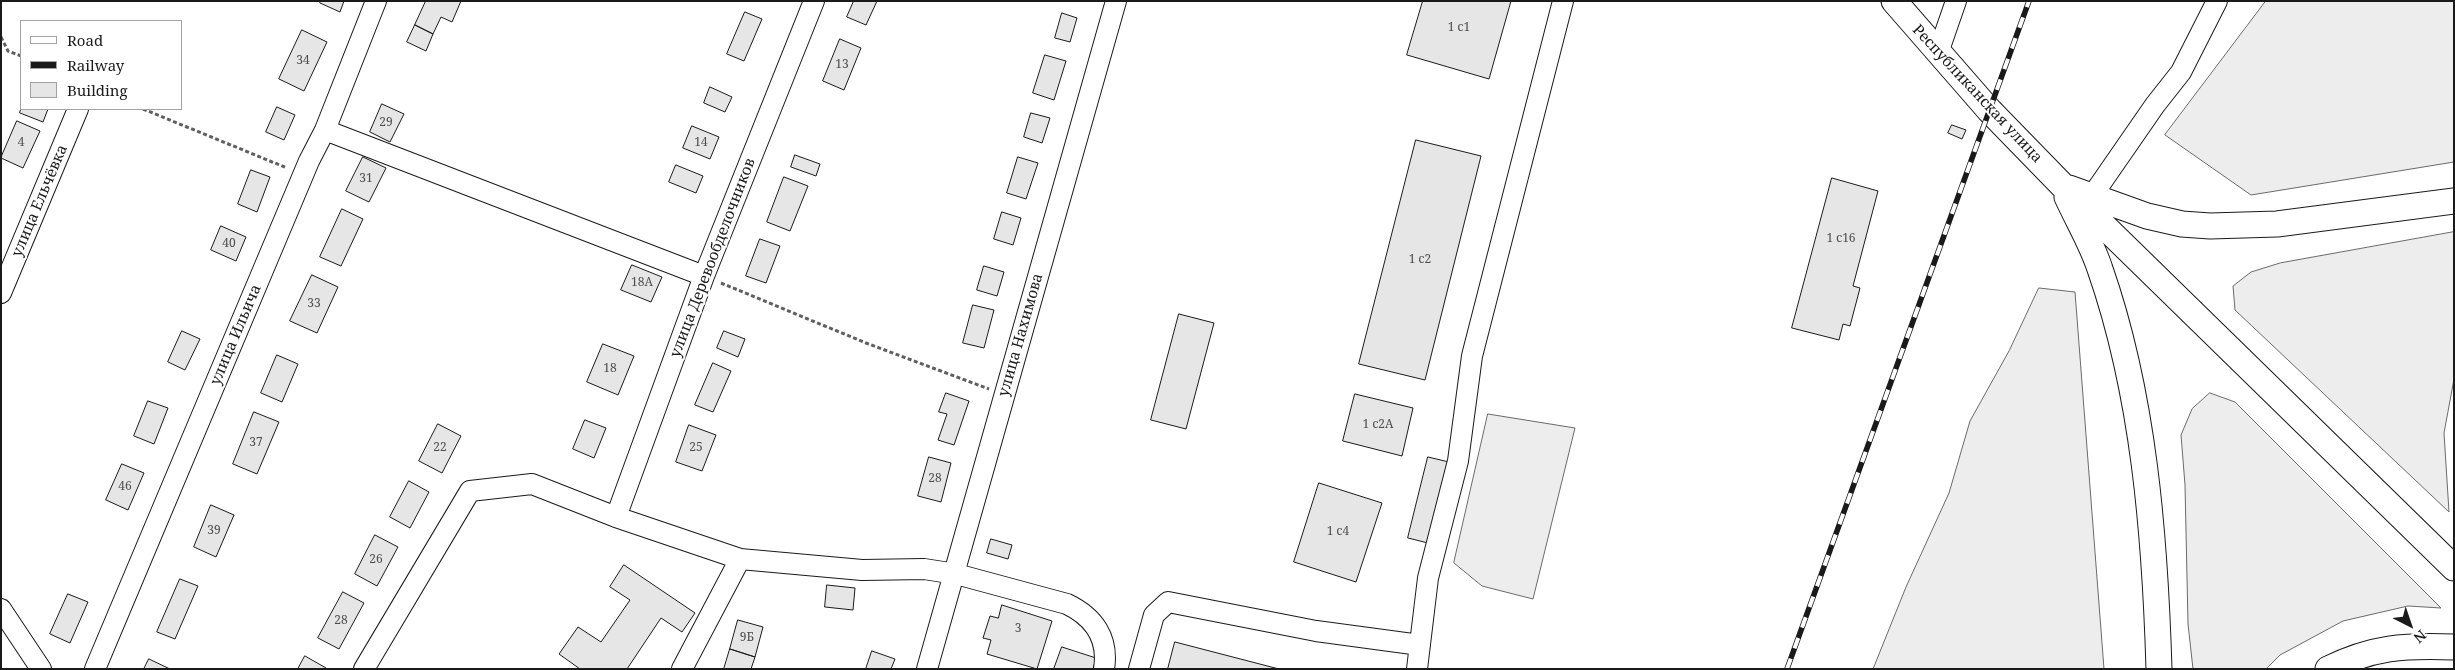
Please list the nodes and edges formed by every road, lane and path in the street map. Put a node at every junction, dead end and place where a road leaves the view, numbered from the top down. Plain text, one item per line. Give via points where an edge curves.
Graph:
1 (376, 1) edge
2 (814, 1) edge
3 (1116, 1) edge
4 (1563, 1) edge
5 (1894, 1) edge
6 (1956, 1) edge
7 (2217, 1) edge
8 (1, 37) edge
9 (1938, 54) junction
10 (20, 56) edge
11 (78, 110) edge
12 (145, 110) edge
13 (325, 130) junction
14 (304, 175) junction
15 (2062, 185) junction
16 (2092, 196) junction
17 (2454, 201) edge
18 (704, 276) junction
19 (1, 293) edge
20 (1004, 394) junction
21 (616, 517) junction
22 (740, 559) junction
23 (2454, 568) edge
24 (956, 574) junction
25 (1, 609) edge
26 (1420, 645) junction
27 (2454, 647) edge
28 (41, 669) edge
29 (95, 669) edge
30 (364, 669) edge
31 (682, 669) edge
32 (927, 669) edge
33 (1104, 669) edge
34 (1139, 669) edge
35 (1417, 669) edge
36 (2159, 669) edge
37 (2328, 669) edge

1 - 13 street, улица Ильича
2 - 18 street, улица Деревообделочников
3 - 20 street, улица Нахимова
4 - 26 street via 1472,356 1458,461 1428,578
5 - 9 main road, Республиканская улица
6 - 9 street
7 - 16 street via 2181,72
8 - 10 path via 8,51
9 - 15 main road, Республиканская улица
11 - 19 street, улица Ельчёвка
12 - 14 path
13 - 14 street, улица Ильича
13 - 18 street
14 - 29 street, улица Ильича
15 - 16 main road
15 - 23 main road, Республиканская улица
15 - 36 main road via 2100,269 2121,337 2134,400 2156,587
16 - 17 main road via 2147,216 2210,226 2277,224
18 - 20 path via 866,343
18 - 21 street, улица Деревообделочников
20 - 24 street, улица Нахимова
21 - 22 street
21 - 30 street via 532,484 470,491
22 - 24 street via 862,570 924,568
22 - 31 street
24 - 32 street, улица Нахимова
24 - 33 street via 1067,604 1081,611 1099,628 1105,650
25 - 28 street
26 - 34 street via 1316,632 1168,602 1154,615
26 - 35 street
27 - 37 main road via 2409,646 2354,656

